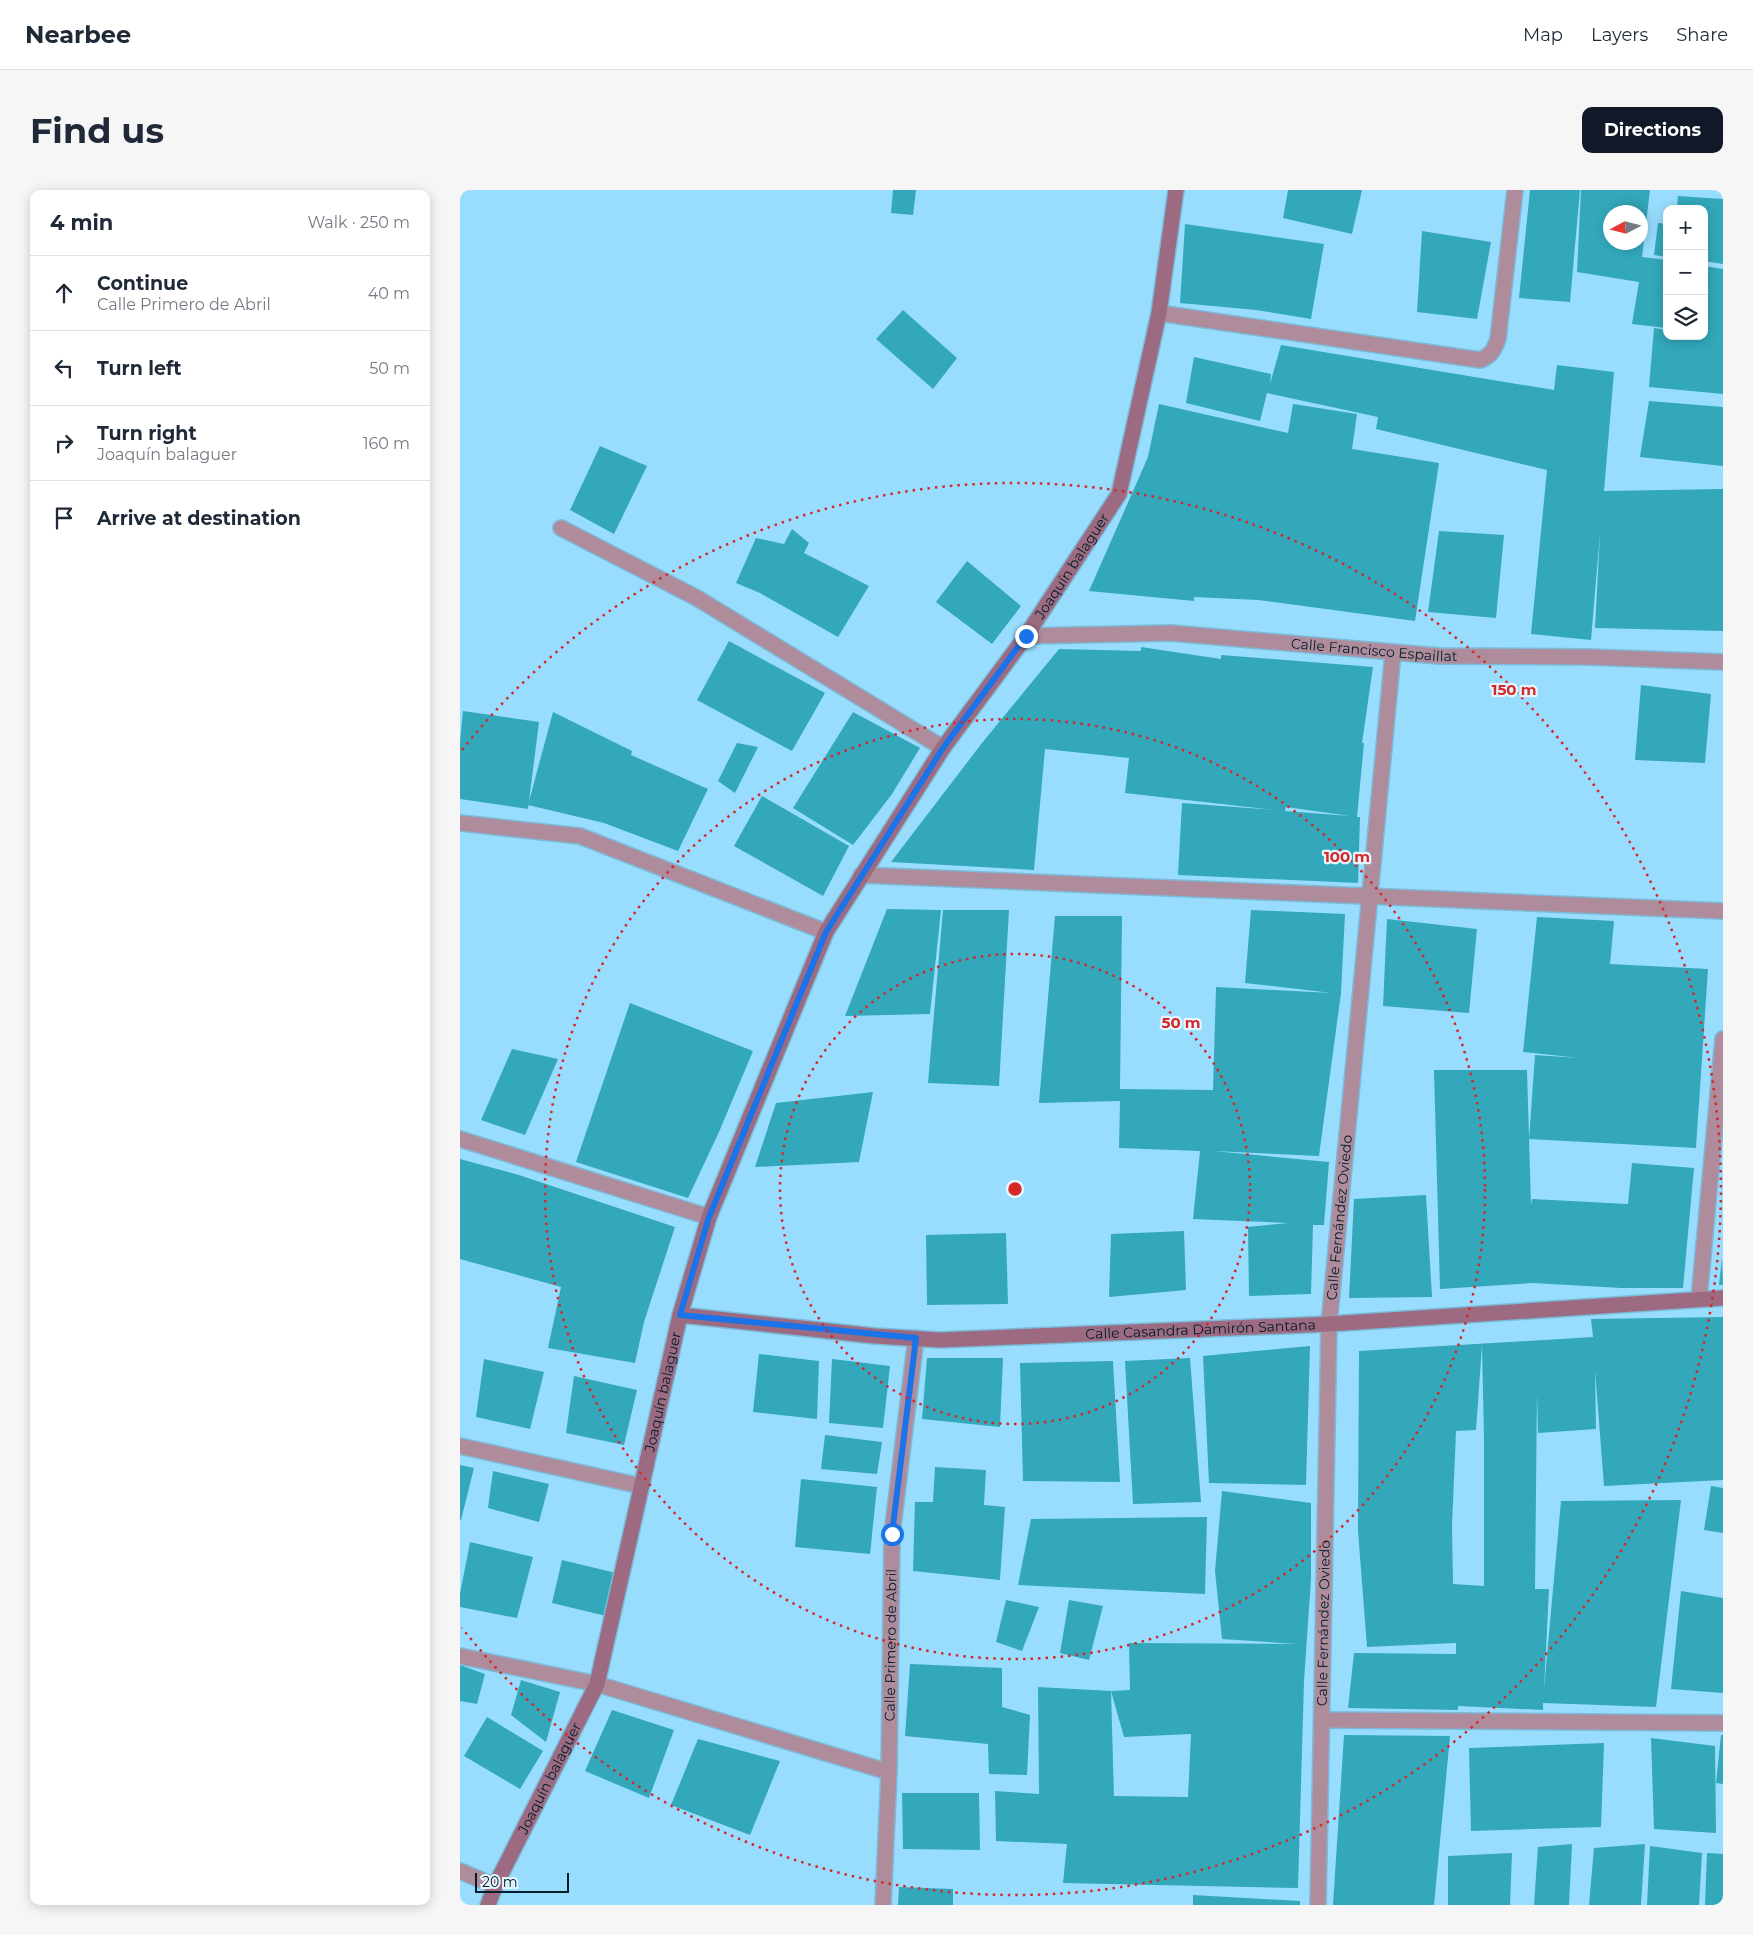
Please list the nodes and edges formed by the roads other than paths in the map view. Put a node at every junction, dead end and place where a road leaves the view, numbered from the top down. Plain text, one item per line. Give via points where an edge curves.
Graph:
1 (1176, 190) edge
2 (1515, 190) edge
3 (1159, 314) junction
4 (561, 528) dead end
5 (1026, 636) junction
6 (1393, 653) junction
7 (1723, 662) edge
8 (943, 748) junction
9 (460, 823) edge
10 (861, 875) junction
11 (1369, 897) junction
12 (1723, 911) edge
13 (826, 932) junction
14 (1723, 1039) edge
15 (460, 1139) edge
16 (709, 1217) junction
17 (1723, 1298) edge
18 (1699, 1300) junction
19 (680, 1315) junction
20 (1329, 1324) junction
21 (916, 1338) junction
22 (460, 1446) edge
23 (641, 1486) junction
24 (460, 1656) edge
25 (597, 1684) junction
26 (1322, 1720) junction
27 (1723, 1723) edge
28 (888, 1772) junction
29 (460, 1871) edge
30 (495, 1886) junction
31 (488, 1905) edge
32 (883, 1905) edge
33 (1318, 1905) edge

1 - 3 main road, Joaquín balaguer
2 - 3 street via 1498,339 1488,358 1480,360
3 - 5 main road, Joaquín balaguer via 1119,494
4 - 8 street via 697,598
5 - 6 street, Calle Francisco Espaillat via 1171,633
5 - 8 main road, Joaquín balaguer
6 - 7 street, Calle Francisco Espaillat
6 - 11 street, Calle Fernández Oviedo
8 - 10 main road, Joaquín balaguer
9 - 13 street via 580,836
10 - 11 street
10 - 13 main road, Joaquín balaguer
11 - 12 street
11 - 20 street, Calle Fernández Oviedo
13 - 16 main road, Joaquín balaguer
14 - 18 street
15 - 16 street
16 - 19 main road, Joaquín balaguer
17 - 18 main road, Calle Casandra Damirón Santana
18 - 20 main road, Calle Casandra Damirón Santana
19 - 21 main road, Calle Casandra Damirón Santana
19 - 23 main road, Joaquín balaguer
20 - 21 main road, Calle Casandra Damirón Santana via 1013,1338
20 - 26 street, Calle Fernández Oviedo
21 - 28 street, Calle Primero de Abril via 892,1534
22 - 23 street
23 - 25 main road, Joaquín balaguer
24 - 25 street
25 - 28 street
25 - 30 main road, Joaquín balaguer
26 - 27 street
26 - 33 street, Calle Fernández Oviedo
28 - 32 street, Calle Primero de Abril
29 - 30 street
30 - 31 main road, Joaquín balaguer

